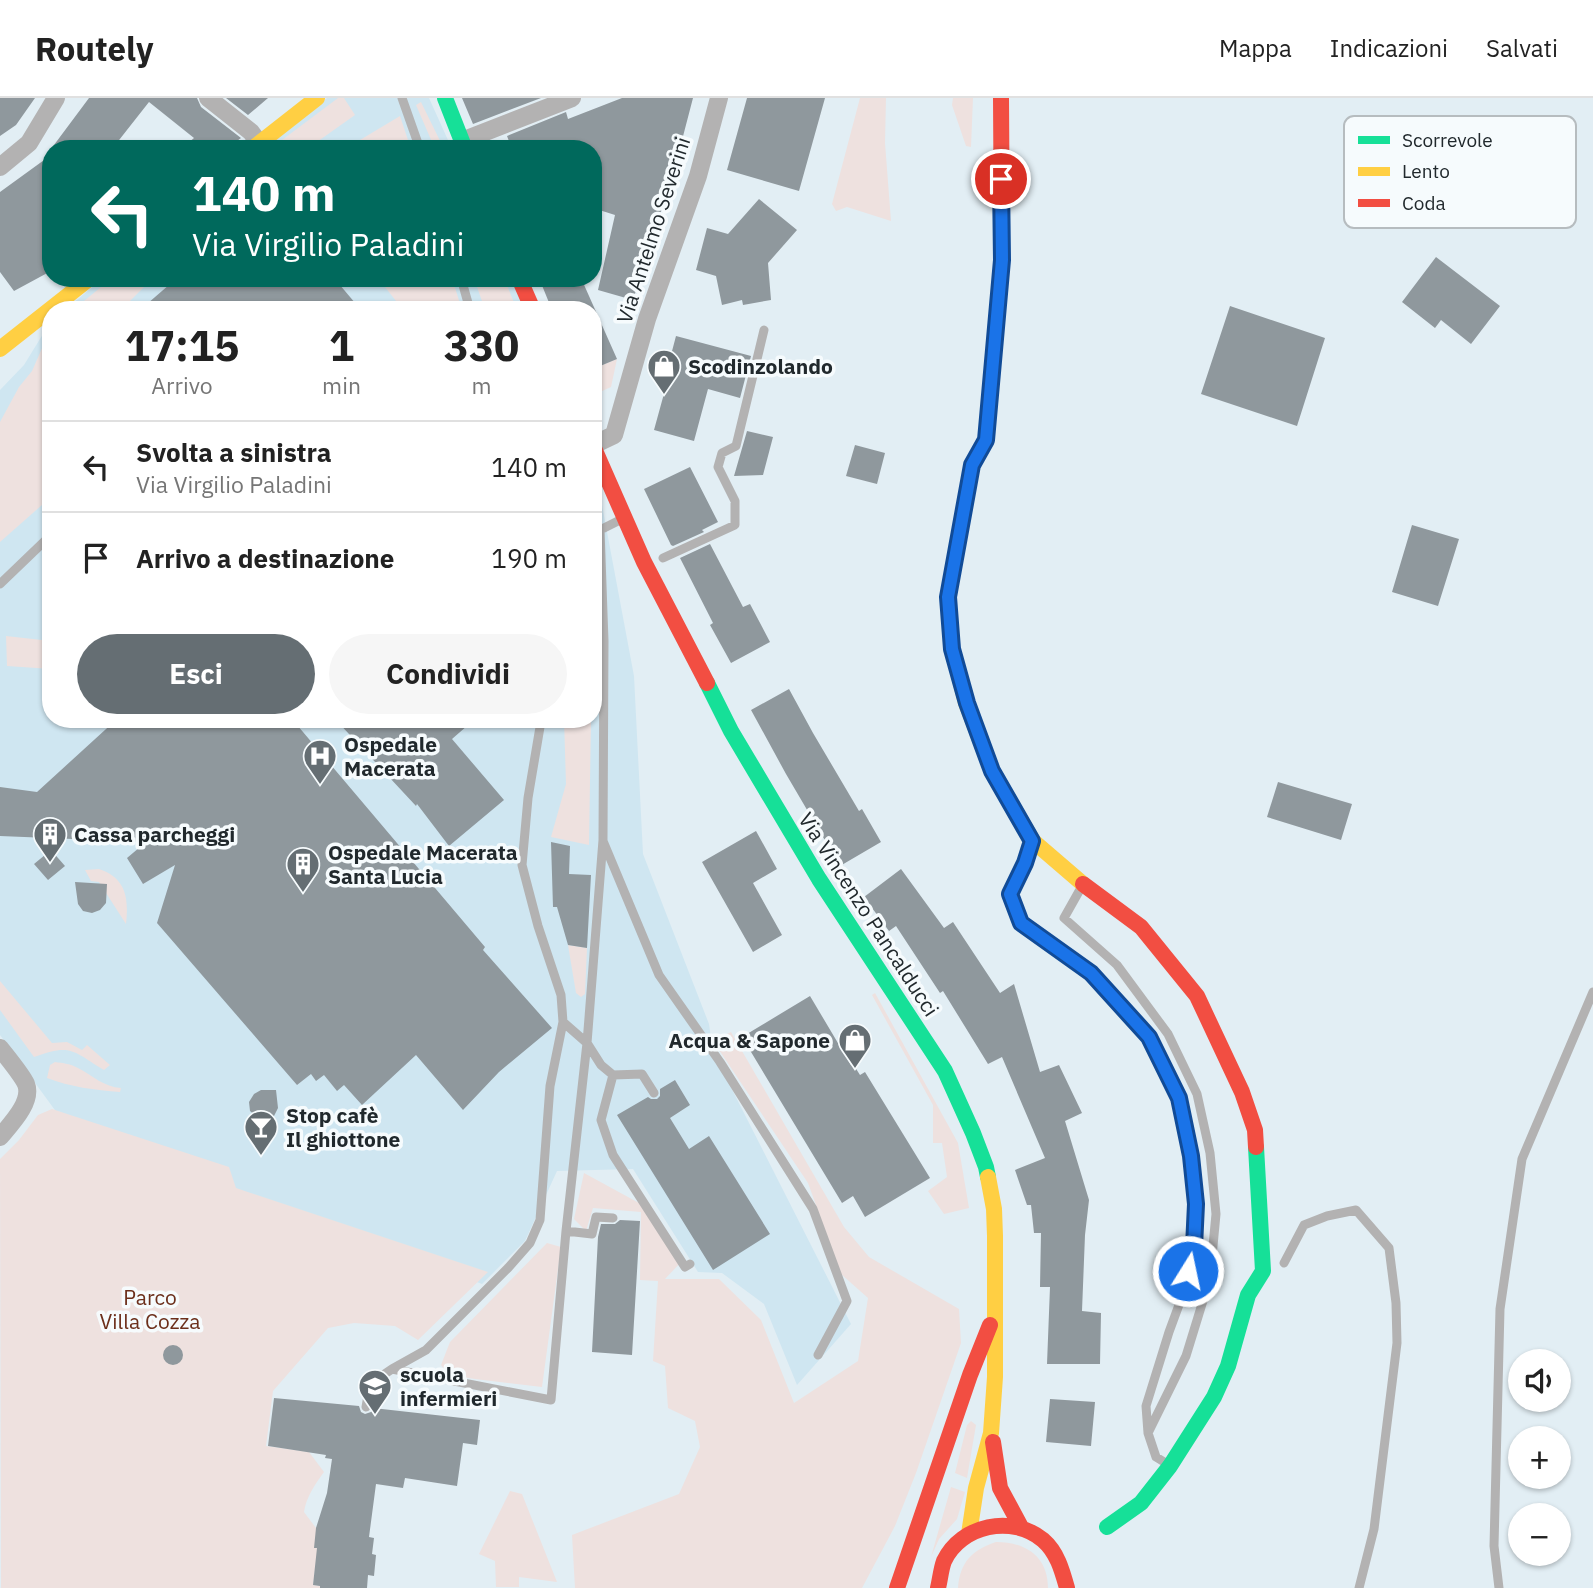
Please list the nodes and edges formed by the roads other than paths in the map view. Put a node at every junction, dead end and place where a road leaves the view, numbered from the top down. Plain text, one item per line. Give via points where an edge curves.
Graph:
1 (56, 98) edge
2 (208, 98) edge
3 (317, 98) edge
4 (402, 98) edge
5 (445, 98) edge
6 (572, 98) edge
7 (719, 98) edge
8 (1001, 98) edge
9 (254, 140) edge
10 (264, 140) edge
11 (417, 140) edge
12 (461, 140) edge
13 (475, 140) edge
14 (0, 166) edge
15 (79, 287) edge
16 (61, 301) edge
17 (42, 316) edge
18 (764, 330) dead end
19 (0, 349) edge
20 (602, 441) edge
21 (602, 467) edge
22 (624, 518) junction
23 (602, 529) edge
24 (42, 544) edge
25 (663, 558) dead end
26 (0, 584) edge
27 (602, 586) edge
28 (540, 728) edge
29 (603, 840) junction
30 (1032, 841) junction
31 (1083, 884) junction
32 (1593, 992) edge
33 (563, 1022) junction
34 (587, 1043) junction
35 (0, 1048) edge
36 (613, 1075) junction
37 (654, 1093) dead end
38 (0, 1137) edge
39 (613, 1218) dead end
40 (566, 1231) junction
41 (1284, 1263) dead end
42 (690, 1264) dead end
43 (995, 1314) junction
44 (818, 1355) dead end
45 (392, 1369) junction
46 (366, 1407) dead end
47 (991, 1433) junction
48 (1148, 1433) junction
49 (1170, 1466) junction
50 (1021, 1527) junction
51 (1107, 1527) dead end
52 (969, 1534) junction
53 (937, 1584) edge
54 (897, 1588) edge
55 (1067, 1588) edge
56 (1359, 1588) edge
57 (1499, 1588) edge

1 - 14 street via 29,142
2 - 9 street via 251,132
3 - 10 main road
4 - 11 lane
5 - 12 main road
6 - 13 street
7 - 20 street, Via Antelmo Severini via 614,435
8 - 30 main road via 1002,260 986,440 972,465 948,597 952,649 967,703 992,771
15 - 16 main road
17 - 19 main road
18 - 25 lane via 736,446 722,453 718,467 735,501 735,525
21 - 22 main road, Via Vincenzo Pancalducci
22 - 23 lane
22 - 43 main road, Via Vincenzo Pancalducci via 731,731 819,879 945,1071 986,1167 994,1209
24 - 26 lane
27 - 29 lane
28 - 33 lane via 522,865 561,995
29 - 34 lane
29 - 44 lane via 659,975 813,1209 848,1301
30 - 31 main road
30 - 48 lane via 1010,894 1021,923 1091,973 1149,1037 1179,1098 1191,1156 1194,1247 1146,1405
31 - 48 lane via 1063,918 1117,965 1168,1034 1197,1094 1210,1153 1216,1214 1210,1278 1186,1356
31 - 49 main road via 1140,928 1197,996 1255,1130 1263,1271 1248,1295 1214,1397
32 - 57 lane via 1522,1159 1500,1309 1494,1546
33 - 34 lane
33 - 45 lane via 550,1086 540,1220 530,1243 426,1350
34 - 36 lane
34 - 40 lane
35 - 38 street via 26,1085 27,1095 20,1113
36 - 37 lane via 642,1074
36 - 42 lane via 601,1120 614,1155 685,1267
39 - 40 lane via 596,1217 592,1234
40 - 45 lane via 551,1400
41 - 56 lane via 1304,1225 1356,1210 1389,1248 1397,1343 1374,1529
43 - 47 main road, Via Vincenzo Pancalducci
43 - 54 main road
45 - 46 lane via 370,1384
47 - 50 main road, Via Vincenzo Pancalducci via 1000,1488
47 - 52 main road, Via Vincenzo Pancalducci
48 - 49 lane via 1156,1457
49 - 51 main road via 1141,1503
50 - 52 main road via 985,1527
50 - 55 main road, Via Vincenzo Pancalducci via 1045,1541 1056,1554
52 - 53 main road via 944,1560

